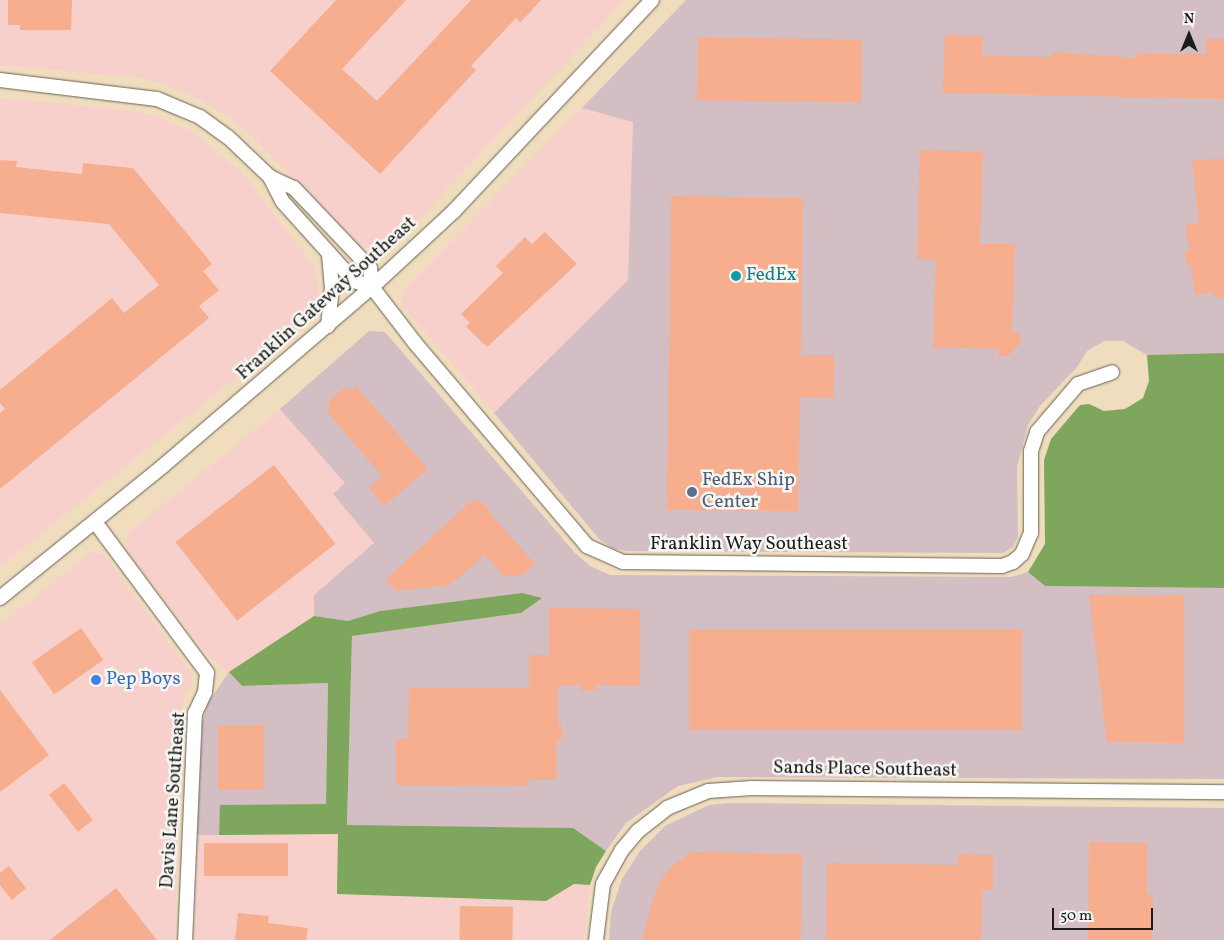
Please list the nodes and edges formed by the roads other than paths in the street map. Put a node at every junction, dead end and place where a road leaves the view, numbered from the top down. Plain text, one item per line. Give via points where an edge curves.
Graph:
1 (652, 0) edge
2 (0, 80) edge
3 (270, 177) junction
4 (328, 253) junction
5 (372, 287) junction
6 (328, 326) junction
7 (1112, 372) dead end
8 (95, 522) junction
9 (0, 598) edge
10 (1224, 792) edge
11 (185, 940) edge
12 (596, 940) edge

1 - 5 street, Franklin Gateway Southeast via 454,211
2 - 3 street via 157,99 179,107 228,137
3 - 4 street via 282,201
3 - 5 street via 294,188 370,268
4 - 5 street via 354,281
4 - 6 street via 332,289
5 - 6 street, Franklin Gateway Southeast
5 - 7 street, Franklin Way Southeast via 415,343 587,546 623,562 1002,566 1013,562 1022,554 1031,533 1031,451 1037,432 1078,384
6 - 8 street, Franklin Gateway Southeast
8 - 9 street, Franklin Gateway Southeast
8 - 11 street, Davis Lane Southeast via 207,673 205,692 195,713
10 - 12 street, Sands Place Southeast via 752,788 708,792 668,808 638,831 622,850 603,884

